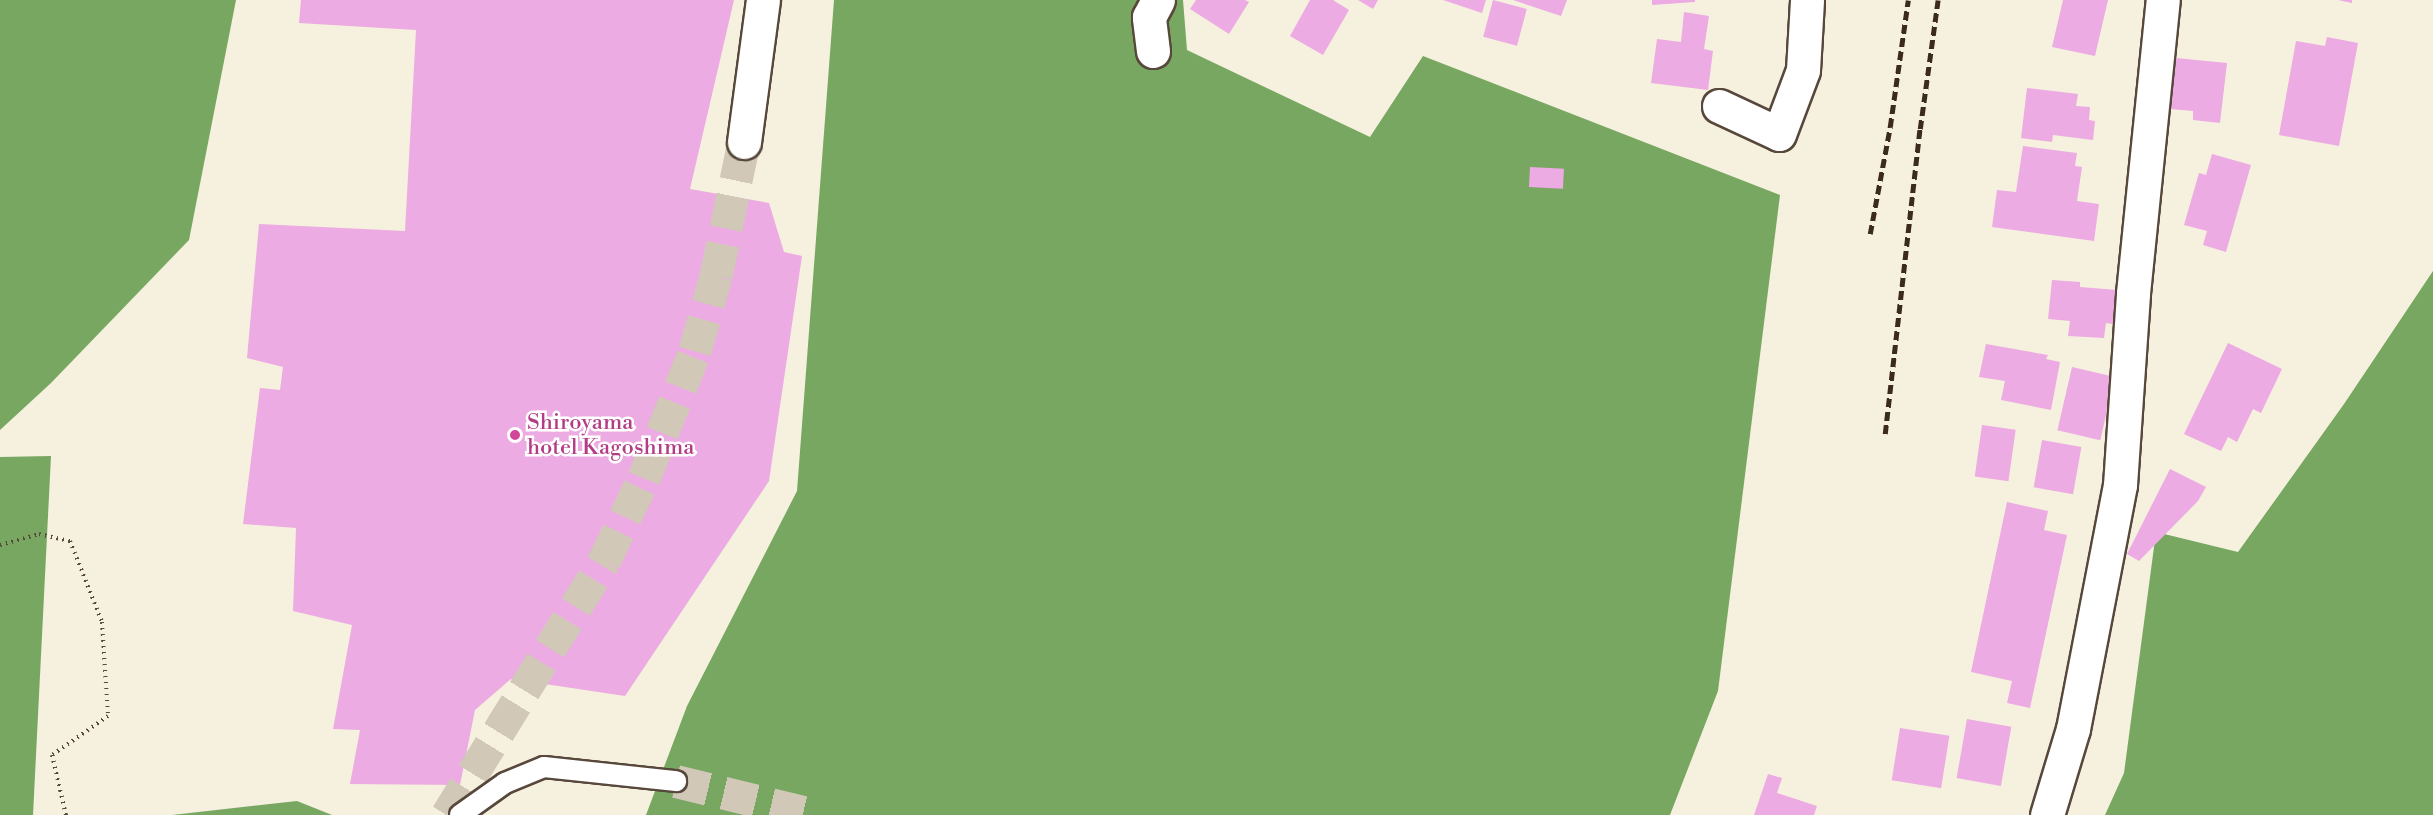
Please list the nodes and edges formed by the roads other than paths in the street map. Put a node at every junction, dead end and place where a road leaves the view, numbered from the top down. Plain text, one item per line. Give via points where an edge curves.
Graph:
1 (763, 0) edge
2 (1158, 0) edge
3 (1807, 0) edge
4 (2163, 0) edge
5 (1153, 51) dead end
6 (1719, 106) dead end
7 (744, 142) tunnel mouth
8 (676, 781) tunnel mouth
9 (460, 815) edge
10 (2047, 815) edge

1 - 7 street
2 - 5 street via 1149,17
3 - 6 street via 1803,70 1779,134
4 - 10 street via 2133,293 2120,485 2073,729
8 - 9 lane via 544,767 505,783

